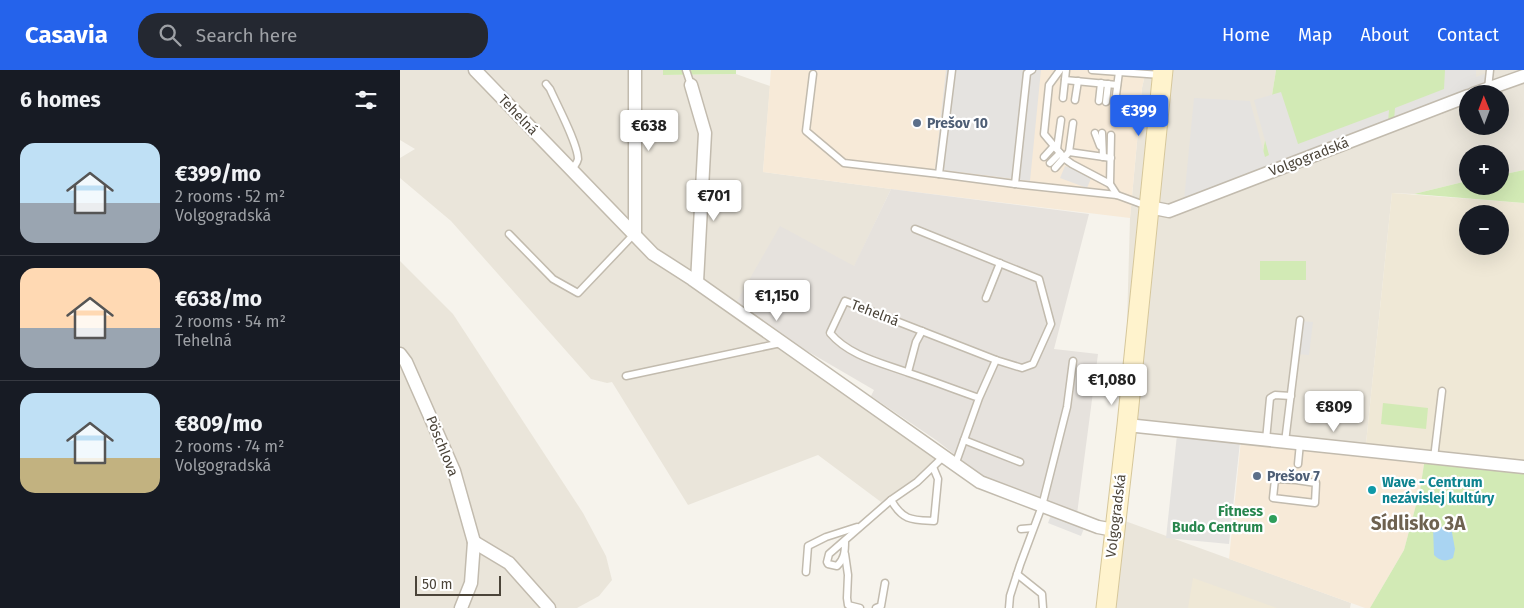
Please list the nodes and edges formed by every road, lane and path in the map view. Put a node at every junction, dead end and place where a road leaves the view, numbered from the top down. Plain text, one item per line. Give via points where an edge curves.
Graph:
1 (475, 70) edge
2 (635, 70) edge
3 (686, 70) edge
4 (952, 70) edge
5 (1032, 70) edge
6 (1060, 70) edge
7 (1066, 70) edge
8 (1092, 70) edge
9 (1490, 70) edge
10 (1119, 72) junction
11 (1163, 73) edge
12 (813, 74) dead end
13 (486, 76) edge
14 (1524, 76) edge
15 (1065, 80) junction
16 (1078, 81) junction
17 (546, 84) dead end
18 (1105, 84) junction
19 (691, 85) joint
20 (1117, 85) junction
21 (1488, 85) edge
22 (1497, 85) edge
23 (1063, 98) dead end
24 (1459, 99) edge
25 (1076, 100) dead end
26 (1102, 102) dead end
27 (1115, 103) dead end
28 (1061, 120) dead end
29 (1073, 123) dead end
30 (1099, 133) dead end
31 (1112, 134) dead end
32 (1057, 149) junction
33 (1069, 152) junction
34 (1103, 154) junction
35 (1044, 157) dead end
36 (1111, 158) junction
37 (1065, 159) junction
38 (572, 170) junction
39 (939, 174) junction
40 (1015, 184) junction
41 (1110, 184) junction
42 (1117, 194) junction
43 (1149, 207) junction
44 (915, 229) dead end
45 (634, 233) junction
46 (508, 234) dead end
47 (1000, 263) junction
48 (697, 282) junction
49 (986, 298) dead end
50 (1300, 320) dead end
51 (922, 331) junction
52 (782, 343) junction
53 (400, 354) edge
54 (996, 360) junction
55 (1073, 361) dead end
56 (908, 372) junction
57 (626, 376) dead end
58 (1442, 391) dead end
59 (1291, 396) junction
60 (979, 398) junction
61 (1127, 425) junction
62 (964, 440) junction
63 (1266, 440) junction
64 (1285, 442) junction
65 (1300, 443) junction
66 (943, 456) junction
67 (1438, 458) junction
68 (1020, 462) dead end
69 (1298, 464) dead end
70 (955, 465) junction
71 (1524, 466) edge
72 (932, 467) junction
73 (1296, 478) joint
74 (891, 500) junction
75 (1042, 506) junction
76 (861, 526) junction
77 (1033, 528) junction
78 (1021, 529) dead end
79 (1114, 530) junction
80 (845, 541) junction
81 (474, 542) junction
82 (845, 554) junction
83 (806, 572) dead end
84 (1017, 574) junction
85 (886, 583) dead end
86 (880, 607) edge
87 (461, 608) edge
88 (549, 608) edge
89 (860, 608) edge
90 (1009, 608) edge
91 (1043, 608) edge
92 (1106, 608) edge

1 - 13 street, Tehelná
2 - 45 street
3 - 19 lane
4 - 39 lane
5 - 40 lane via 1027,73
6 - 32 lane via 1049,84 1044,134
7 - 15 lane
8 - 10 lane, Volgogradská
9 - 21 lane
10 - 11 lane, Volgogradská
10 - 20 lane
11 - 43 street, Volgogradská
12 - 39 lane, Volgogradská via 806,131 844,163
13 - 38 street, Tehelná
14 - 22 street
15 - 16 lane
15 - 23 lane
16 - 18 lane
16 - 25 lane
17 - 38 lane via 578,159
18 - 20 lane
18 - 26 lane
19 - 48 street via 705,133
20 - 27 lane
24 - 43 street, Volgogradská via 1169,211
28 - 32 lane
29 - 33 lane
30 - 34 lane
31 - 36 lane
32 - 35 lane
32 - 37 lane
32 - 37 lane via 1053,166
33 - 34 lane
33 - 37 lane
34 - 36 lane
36 - 41 lane
37 - 41 lane
38 - 45 street, Tehelná
39 - 40 lane, Volgogradská
40 - 42 lane, Volgogradská
41 - 42 lane
42 - 43 lane, Volgogradská
43 - 61 street, Volgogradská
44 - 47 lane
45 - 46 lane via 578,293 553,279
45 - 48 street, Tehelná via 653,254
47 - 49 lane
47 - 54 lane, Tehelná via 1039,279 1051,324 1033,364 1022,368
48 - 52 street, Tehelná
50 - 59 lane
51 - 54 lane, Tehelná
51 - 56 lane
51 - 56 lane, Tehelná via 844,301 830,333 837,341 865,357
52 - 57 lane
52 - 66 street, Tehelná
53 - 81 street, Pöschlova via 454,471
54 - 60 lane
55 - 75 lane via 1067,408
56 - 60 lane, Tehelná
58 - 67 lane
59 - 63 lane via 1275,395 1270,398
59 - 64 lane
60 - 62 lane
61 - 63 street
61 - 79 street, Volgogradská
62 - 68 lane
62 - 70 lane
63 - 64 street
64 - 65 street
65 - 67 street
65 - 69 lane
66 - 70 street, Tehelná
66 - 72 lane
67 - 71 street
70 - 75 street, Tehelná via 980,482
72 - 74 lane
72 - 74 lane via 938,479 934,521 906,518
73 - 73 lane via 1316,483 1314,503 1273,498 1275,478
74 - 76 lane
75 - 77 lane
75 - 79 street, Tehelná
76 - 80 lane
76 - 83 lane via 808,546
77 - 78 lane
77 - 84 lane
79 - 92 street, Volgogradská
80 - 82 lane
80 - 82 lane via 829,554 826,562 837,566
81 - 87 street, Pöschlova via 471,583
81 - 88 street via 509,563
82 - 89 lane via 848,605
84 - 90 lane
84 - 91 lane via 1042,594
85 - 86 lane

